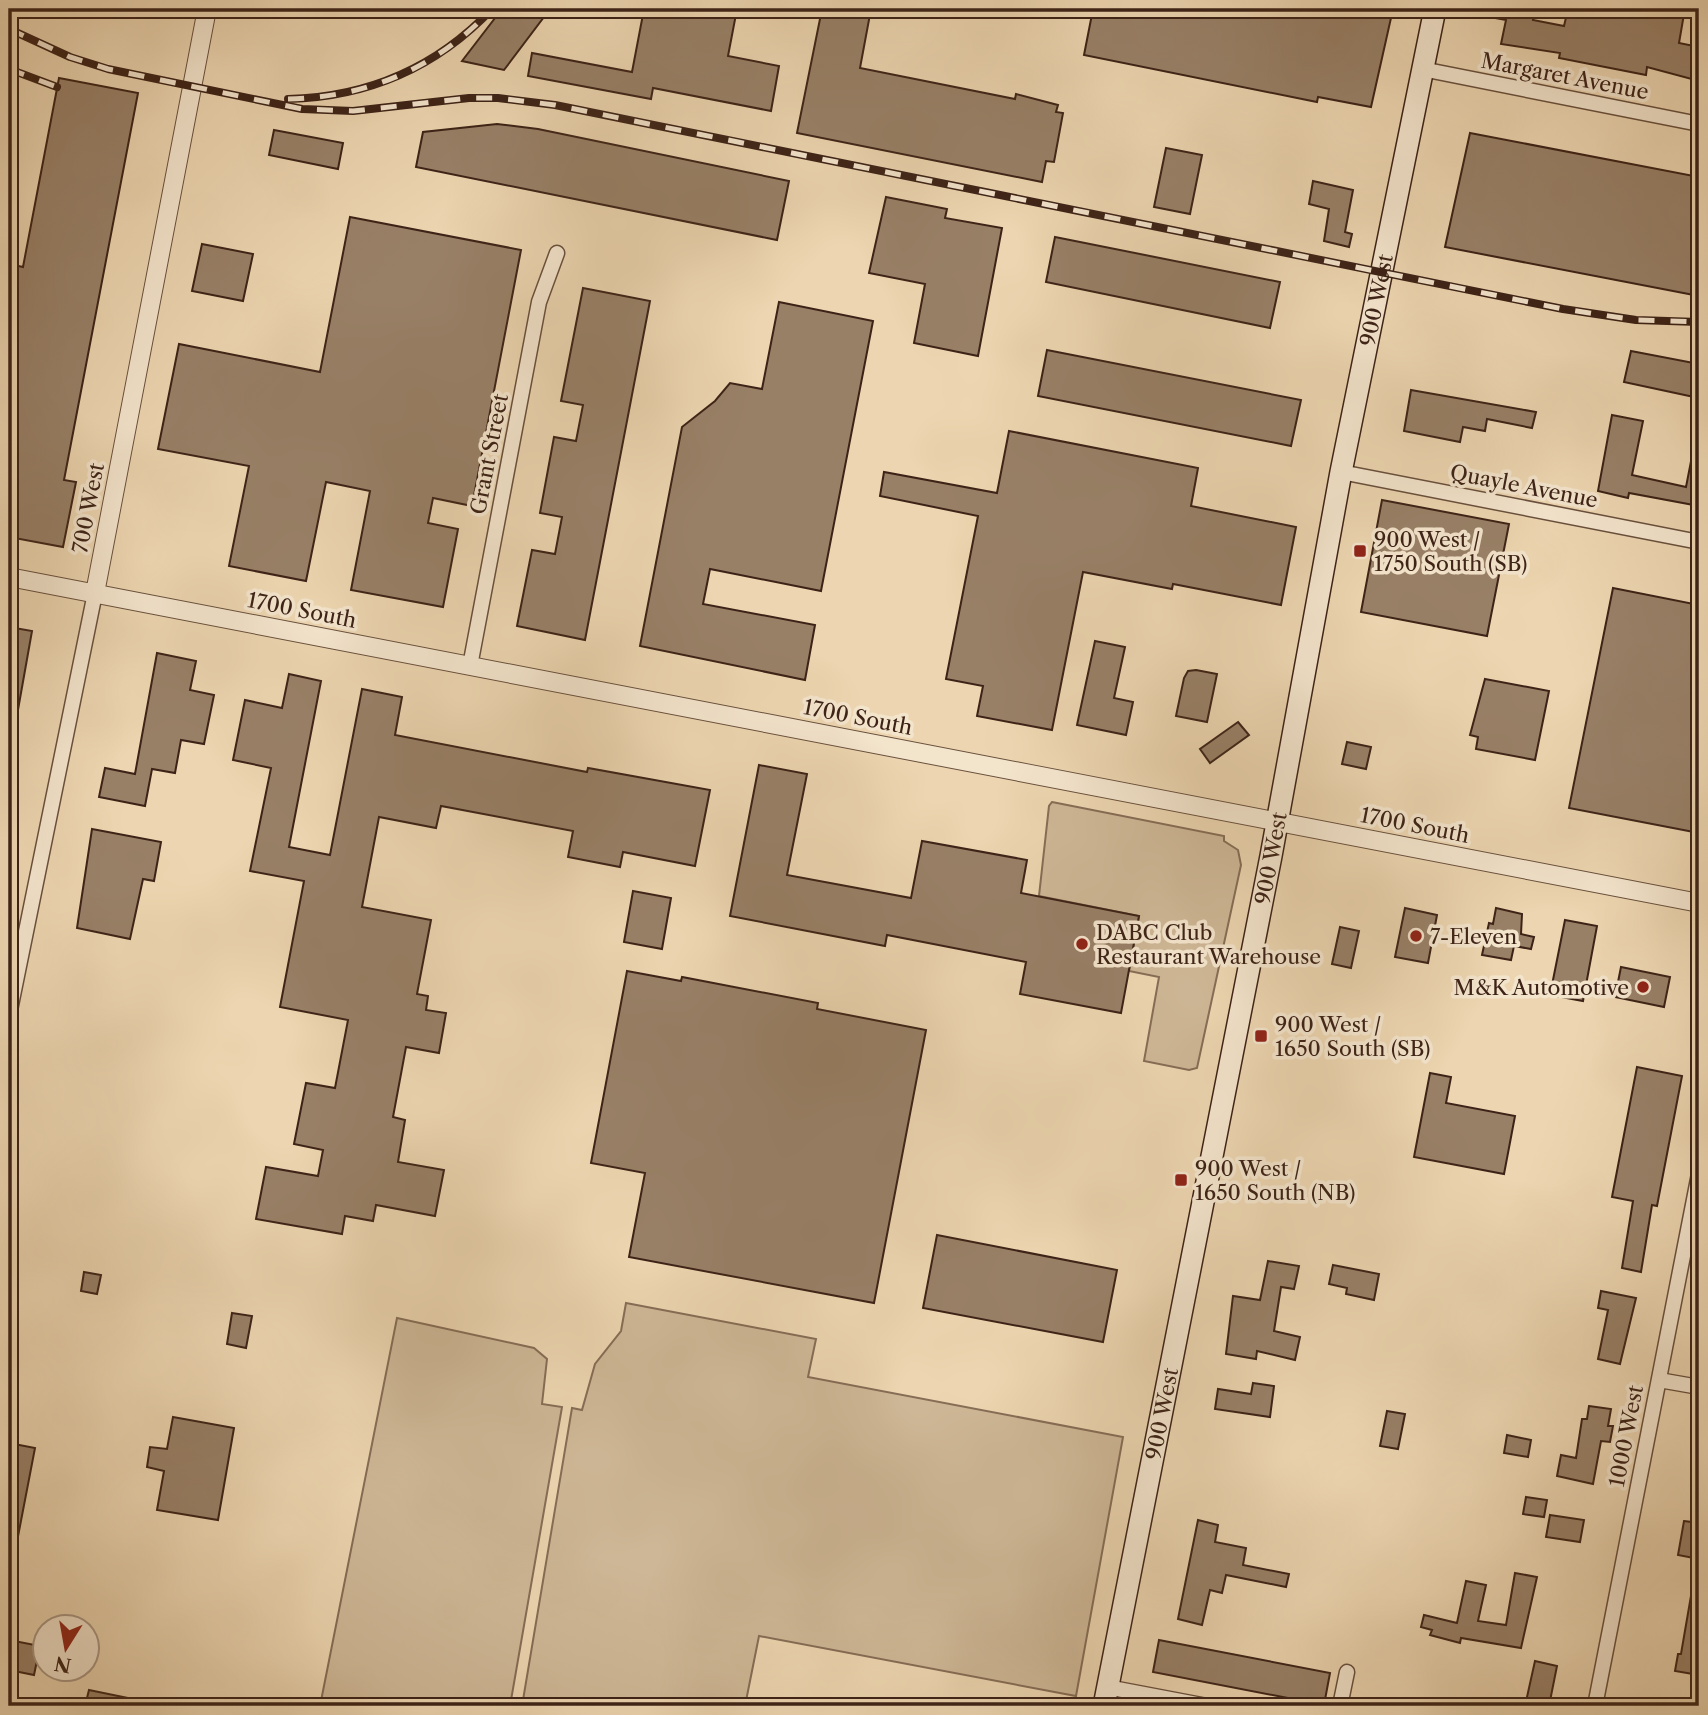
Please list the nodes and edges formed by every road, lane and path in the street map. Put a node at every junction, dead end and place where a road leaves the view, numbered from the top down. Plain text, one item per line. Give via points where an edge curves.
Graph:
1 (207, 9) edge
2 (1435, 9) edge
3 (1422, 69) junction
4 (1699, 124) edge
5 (557, 253) dead end
6 (1341, 472) junction
7 (1699, 542) edge
8 (9, 578) edge
9 (94, 593) junction
10 (470, 666) junction
11 (1277, 821) junction
12 (1699, 903) edge
13 (9, 1015) edge
14 (1699, 1174) edge
15 (1659, 1380) junction
16 (1699, 1387) edge
17 (1347, 1672) dead end
18 (1105, 1696) edge
19 (1207, 1706) edge
20 (1340, 1706) edge
21 (1595, 1706) edge

1 - 9 street, 700 West
2 - 3 main road, 900 West
3 - 4 street, Margaret Avenue
3 - 6 main road, 900 West
5 - 10 street, Grant Street via 539,302
6 - 7 street, Quayle Avenue
6 - 11 main road, 900 West
8 - 9 street, 1700 South
9 - 10 street, 1700 South
9 - 13 street, 700 West
10 - 11 street, 1700 South
11 - 12 street, 1700 South
11 - 18 main road, 900 West
14 - 15 street, 1000 West
15 - 16 street
15 - 21 street, 1000 West
17 - 20 street
18 - 19 street

